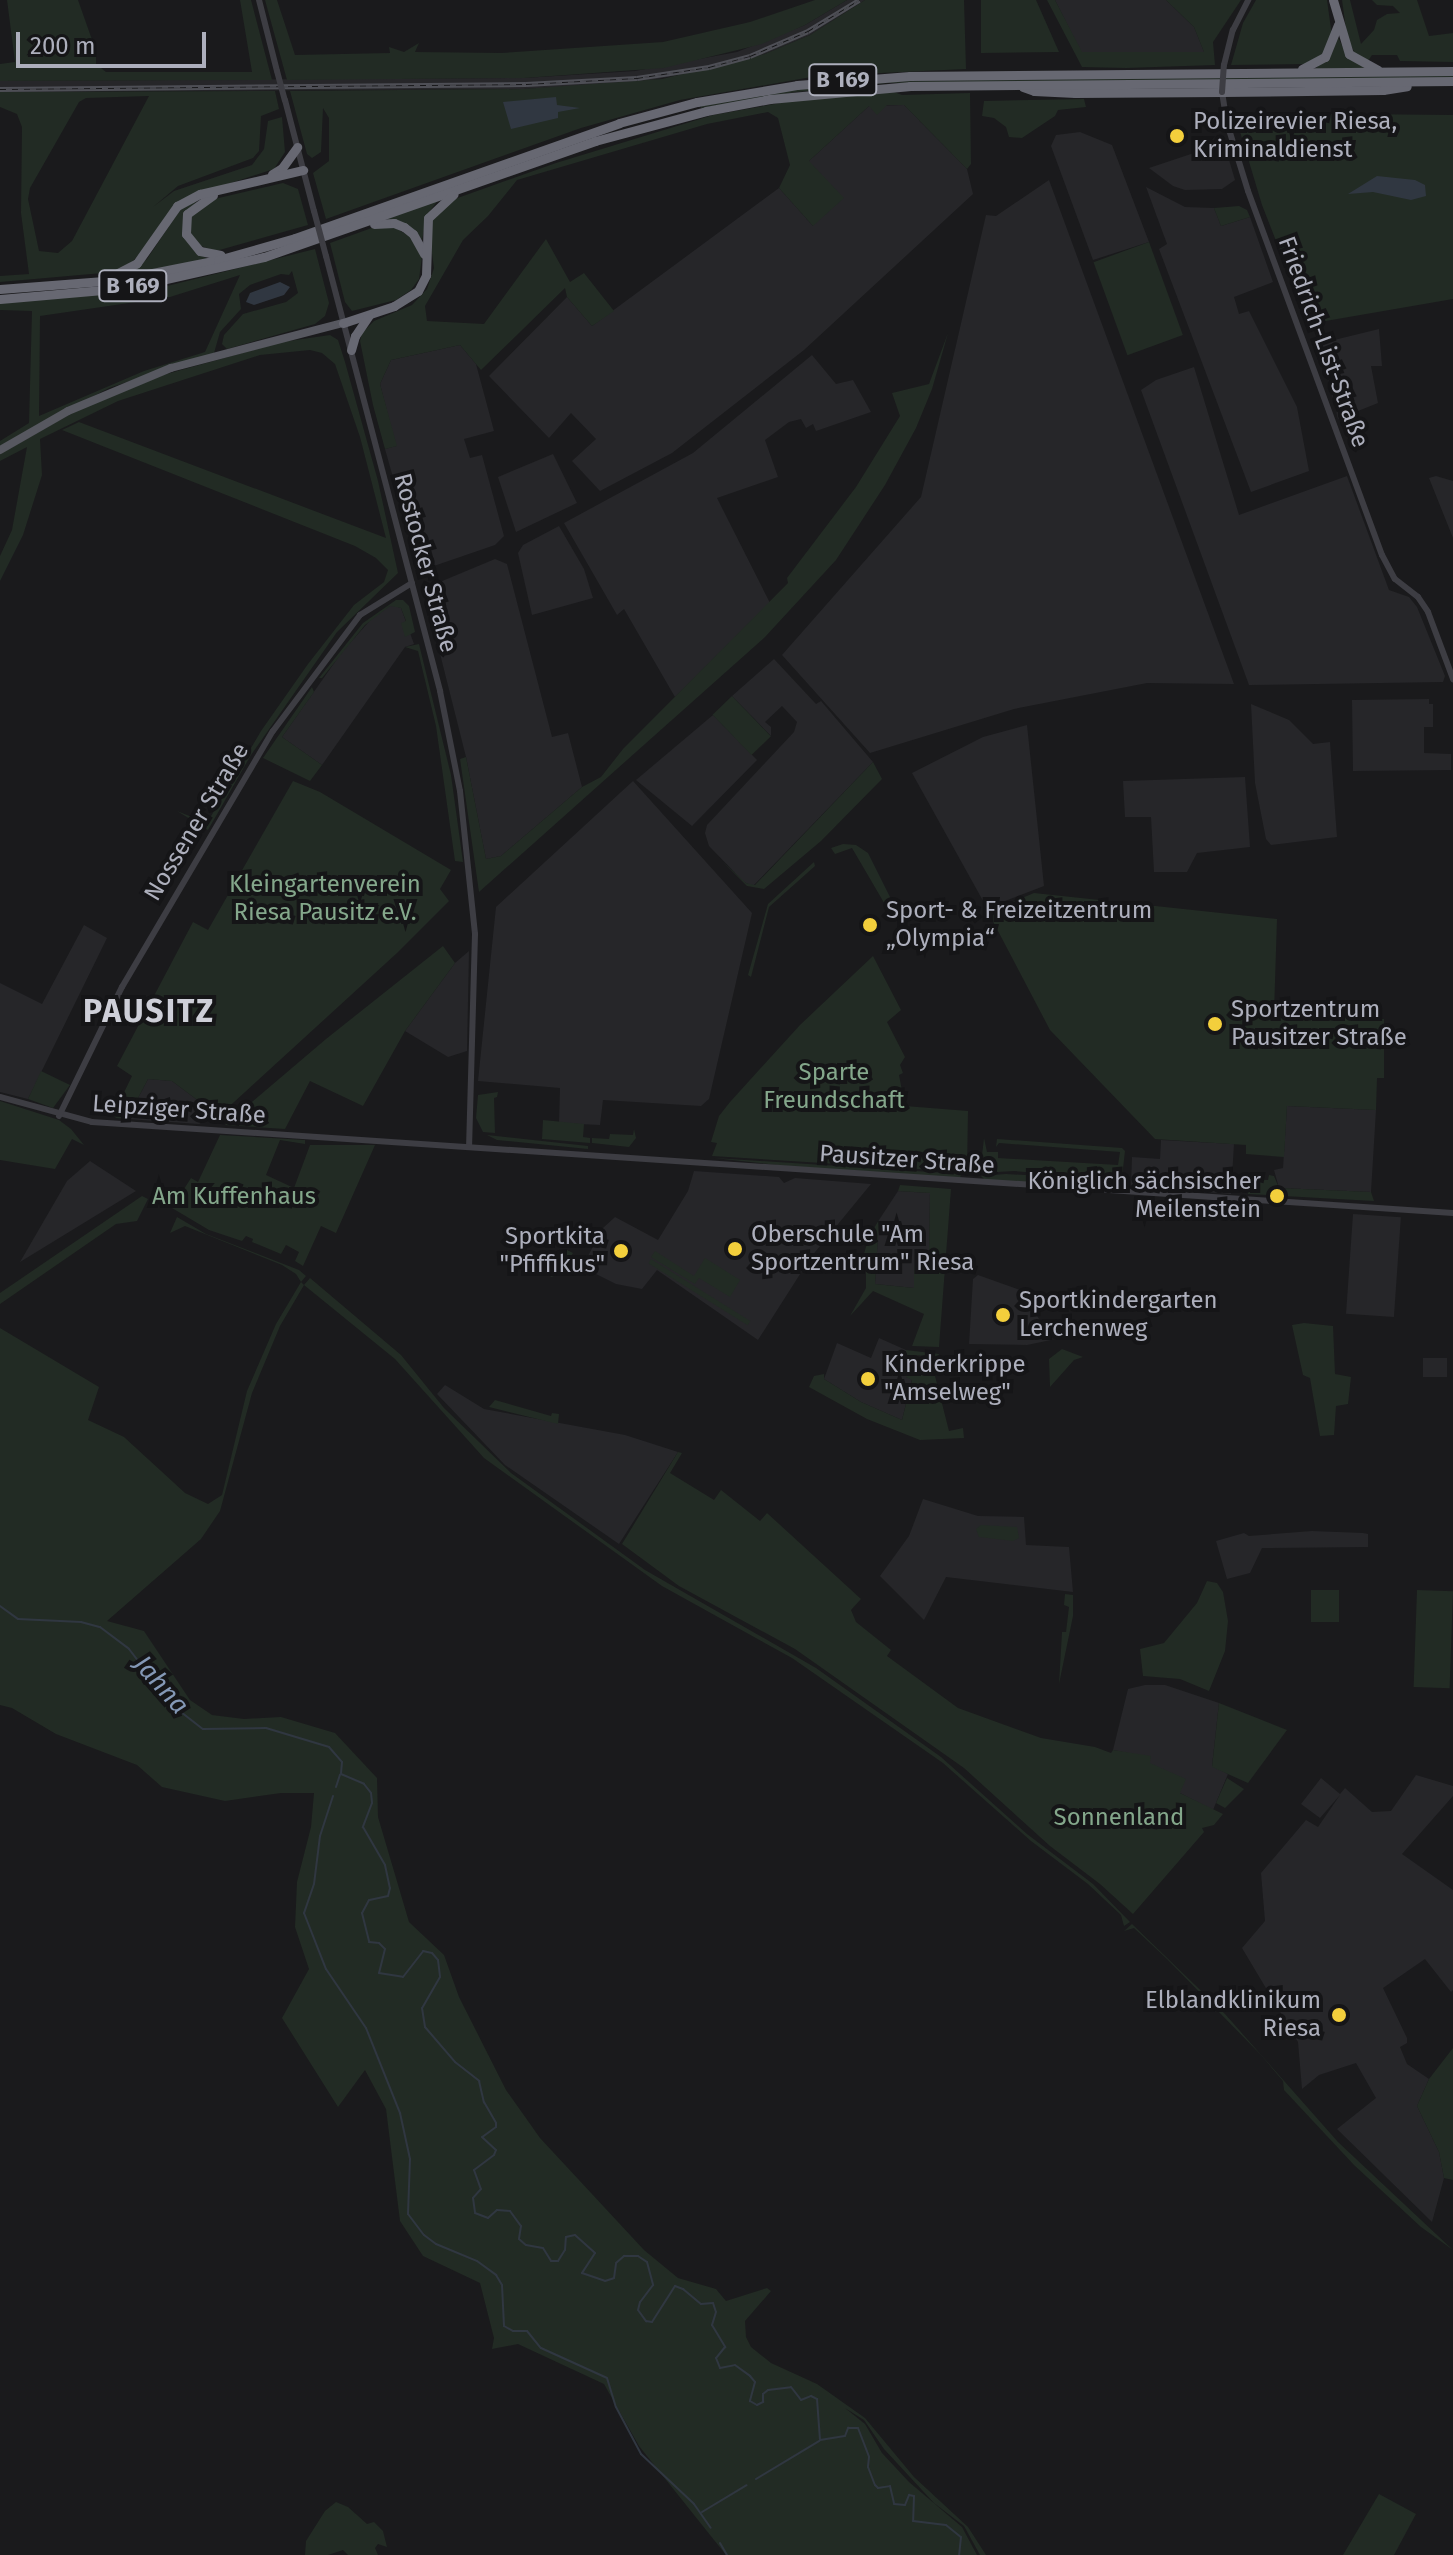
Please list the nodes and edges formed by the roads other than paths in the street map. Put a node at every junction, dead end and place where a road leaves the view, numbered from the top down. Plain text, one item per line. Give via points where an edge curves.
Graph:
1 (259, 0) edge
2 (1248, 0) edge
3 (1333, 0) edge
4 (1338, 25) junction
5 (1453, 71) edge
6 (1295, 72) junction
7 (1385, 72) junction
8 (1413, 81) junction
9 (1453, 81) edge
10 (1016, 85) junction
11 (1222, 92) junction
12 (297, 147) junction
13 (303, 170) junction
14 (264, 180) junction
15 (467, 186) junction
16 (223, 190) junction
17 (359, 225) junction
18 (245, 253) junction
19 (428, 261) junction
20 (91, 283) junction
21 (0, 289) edge
22 (0, 299) edge
23 (369, 315) junction
24 (343, 323) junction
25 (351, 350) junction
26 (0, 450) edge
27 (412, 583) junction
28 (1453, 679) edge
29 (0, 1097) edge
30 (59, 1116) junction
31 (359, 1139) joint
32 (469, 1147) junction
33 (1453, 1213) edge

1 - 12 street, Rostocker Straße, bridge
2 - 11 street, Friedrich-List-Straße, bridge via 1233,30
3 - 4 highway
4 - 6 highway via 1325,57
4 - 7 highway via 1349,54
5 - 7 highway, B 169
6 - 7 highway, B 169
6 - 18 highway, B 169 via 910,76 744,93 619,123
8 - 9 highway, B 169
8 - 10 highway, B 169
8 - 11 highway via 1383,90
10 - 11 highway via 1048,92
10 - 15 highway, B 169 via 858,88 745,103 627,131
11 - 28 street, Friedrich-List-Straße via 1248,191 1382,555 1395,579 1425,607
12 - 13 street, Rostocker Straße
12 - 14 highway via 282,168
13 - 14 highway
13 - 24 street, Rostocker Straße, bridge
14 - 16 highway
15 - 17 highway, B 169
15 - 19 highway via 428,218
16 - 18 highway via 187,214 186,234 210,255
16 - 20 highway, B 169 via 177,206 137,263
17 - 19 highway via 404,227
17 - 22 highway, B 169 via 187,276 126,288
18 - 20 highway, B 169
19 - 23 highway via 414,296
20 - 21 highway, B 169
23 - 24 highway
23 - 25 highway
24 - 25 street, Rostocker Straße
24 - 26 main road via 171,368 68,411
25 - 27 street, Rostocker Straße
27 - 30 street, Nossener Straße via 360,615 273,731 135,964
27 - 32 street, Rostocker Straße via 448,729 470,867 475,934
29 - 30 street, Leipziger Straße
30 - 31 street, Leipziger Straße
31 - 32 street, Pausitzer Straße
32 - 33 street, Pausitzer Straße

